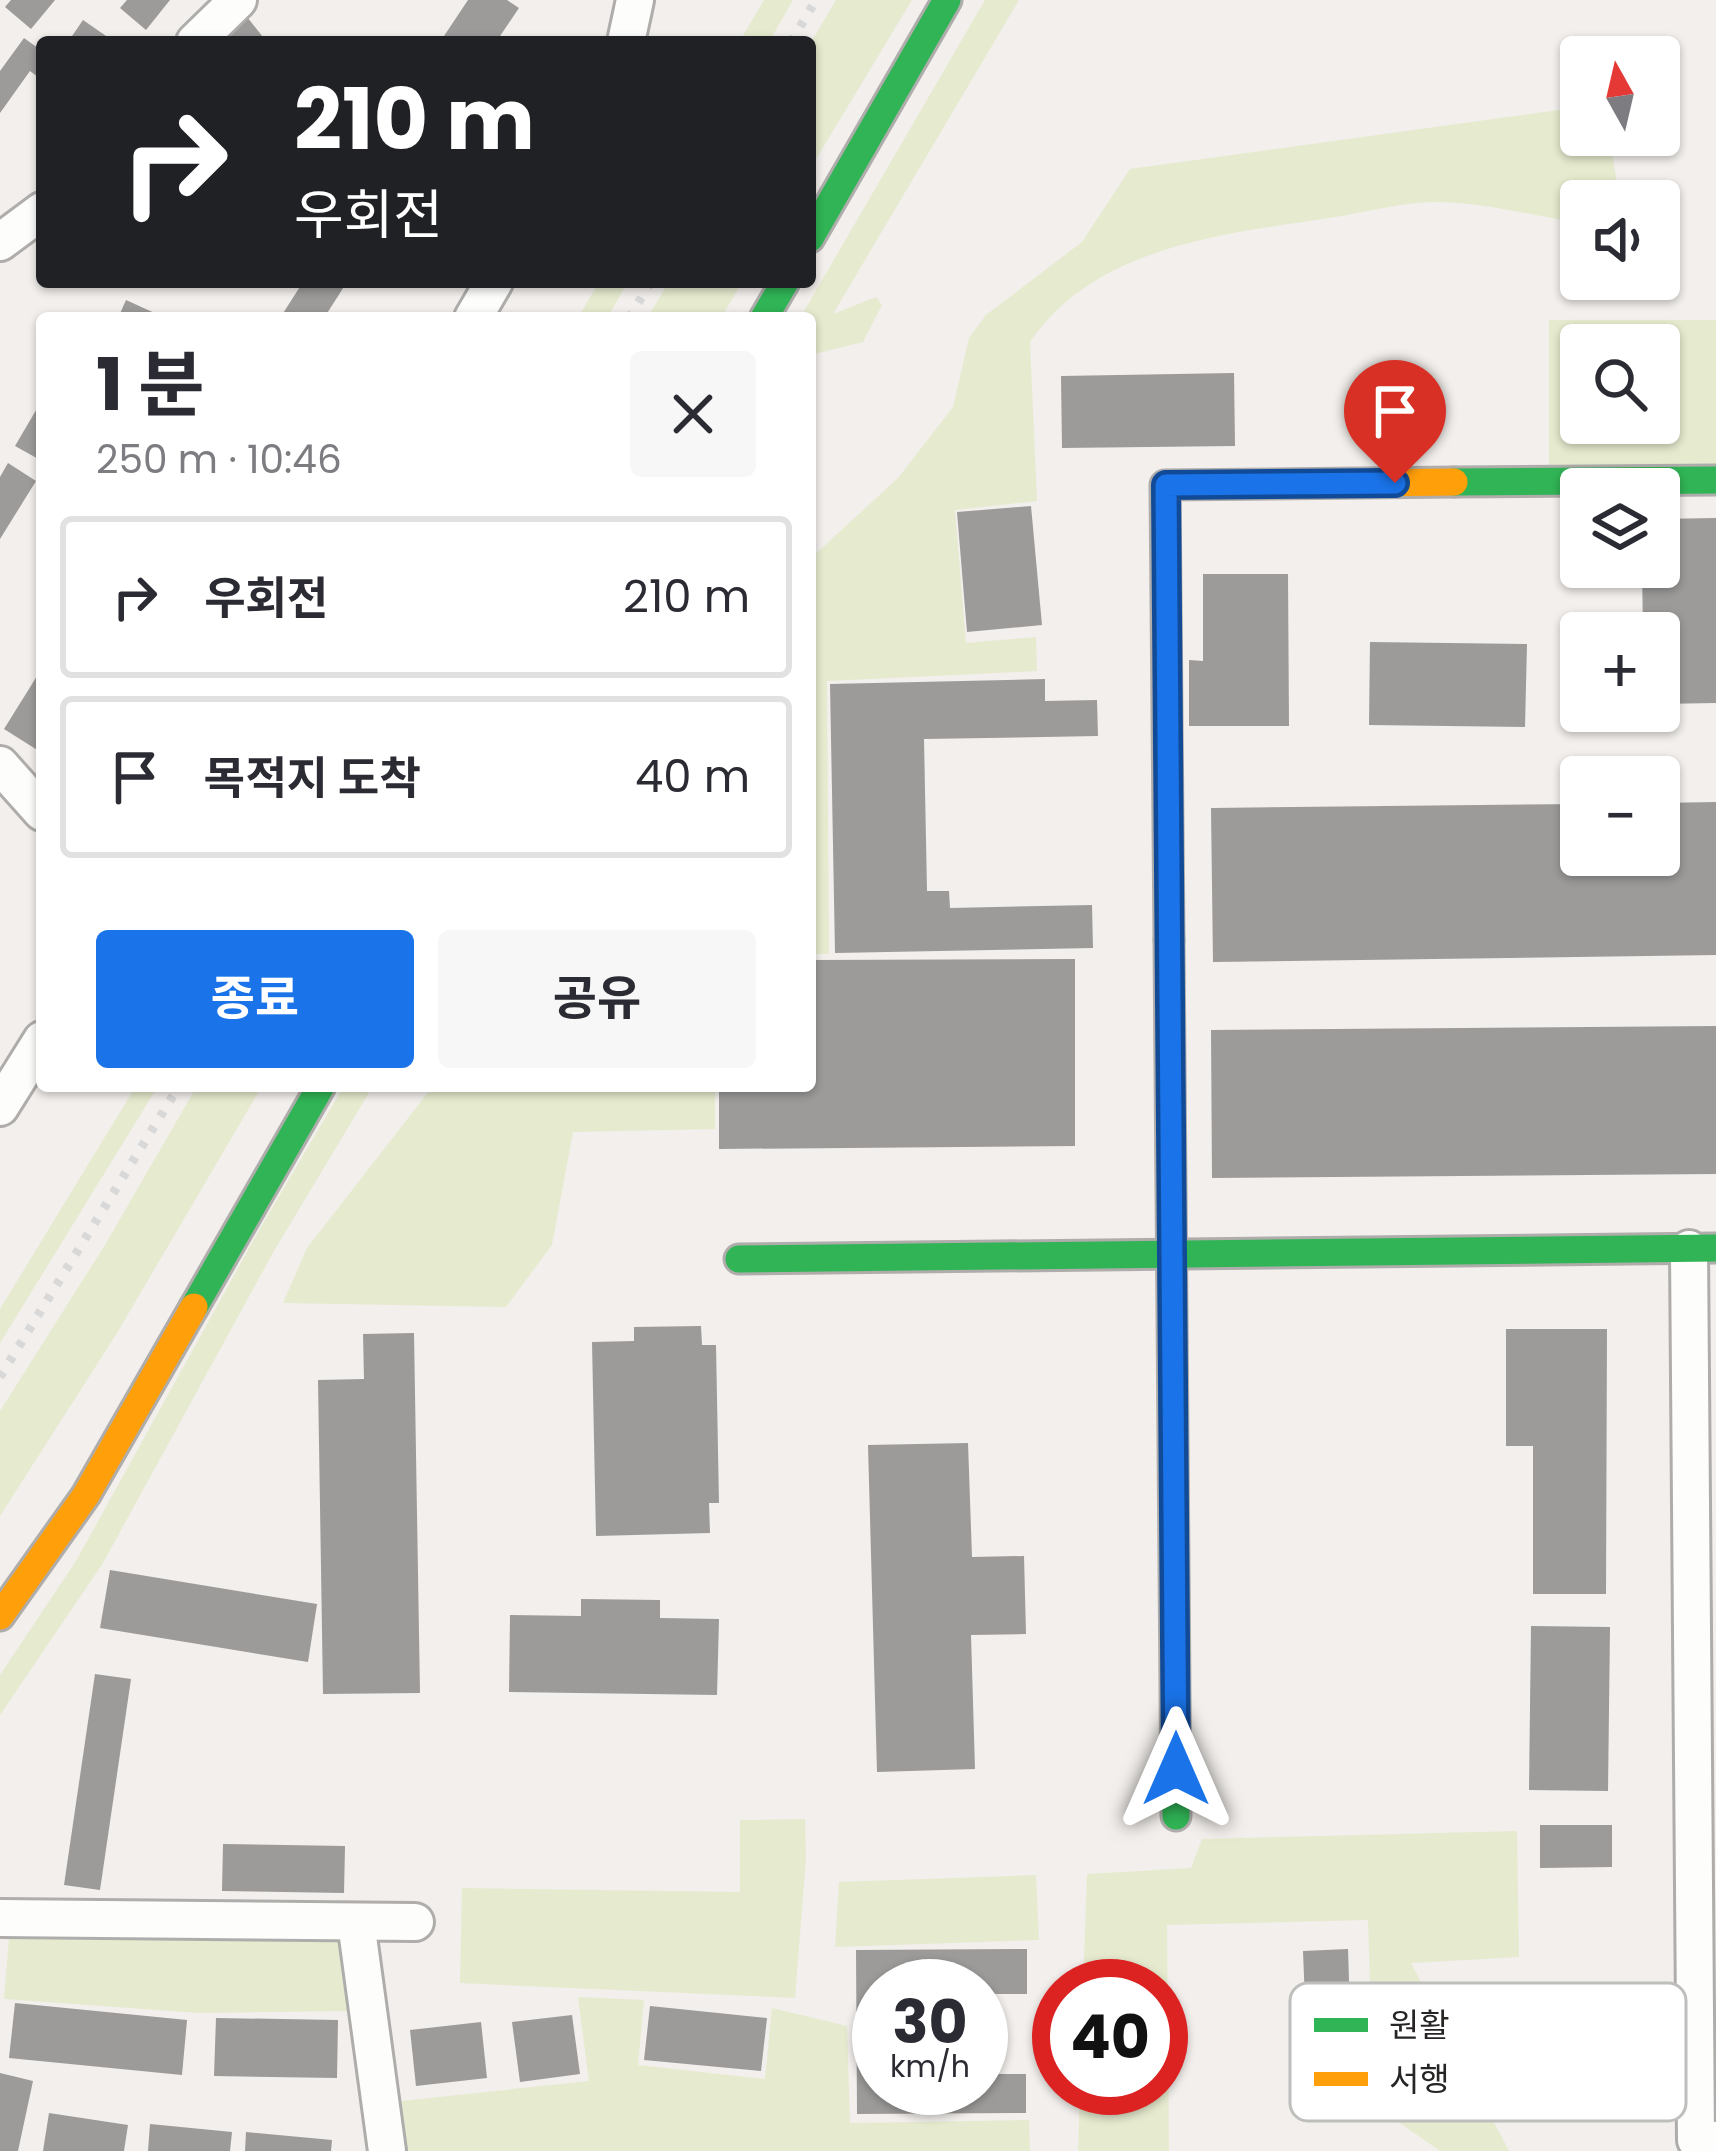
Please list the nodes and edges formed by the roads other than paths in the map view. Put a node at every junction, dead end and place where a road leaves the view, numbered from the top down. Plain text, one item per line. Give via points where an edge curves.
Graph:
1 (238, 0) edge
2 (635, 0) edge
3 (947, 0) edge
4 (201, 36) edge
5 (627, 36) edge
6 (36, 215) edge
7 (816, 228) edge
8 (0, 242) edge
9 (1716, 480) edge
10 (0, 765) edge
11 (36, 805) edge
12 (36, 1050) edge
13 (319, 1092) edge
14 (0, 1107) edge
15 (1702, 1249) edge
16 (1172, 1254) junction
17 (739, 1259) dead end
18 (0, 1616) edge
19 (1176, 1816) dead end
20 (0, 1918) edge
21 (356, 1922) junction
22 (415, 1922) dead end
23 (1716, 2140) edge
24 (387, 2151) edge

1 - 4 street
2 - 5 street
3 - 7 street
6 - 8 street
9 - 16 street via 1166,485
10 - 11 street
12 - 14 street
13 - 18 street via 86,1495
15 - 16 street
15 - 23 street via 1696,2140
16 - 17 street
16 - 19 street
20 - 21 street
21 - 22 street
21 - 24 street

